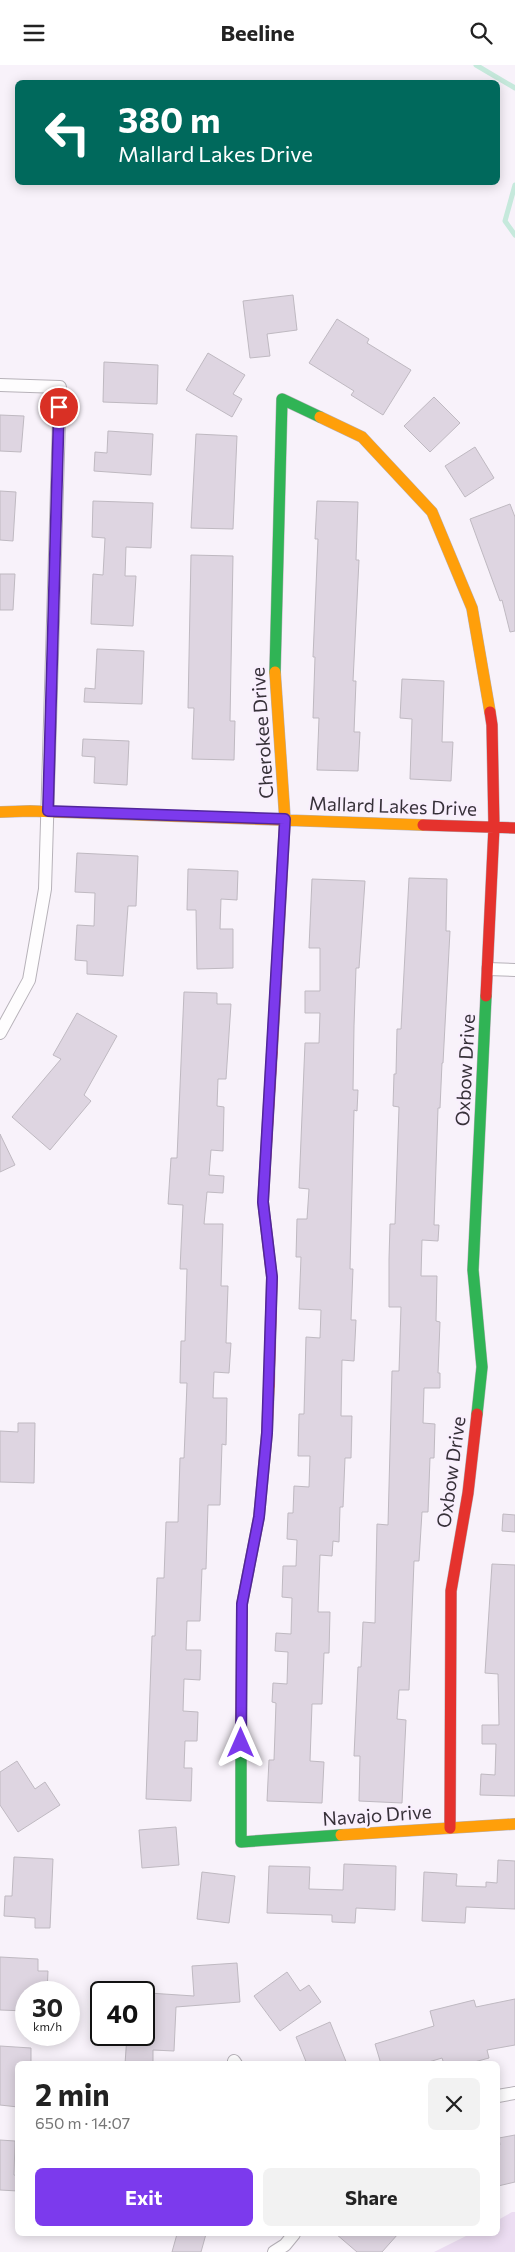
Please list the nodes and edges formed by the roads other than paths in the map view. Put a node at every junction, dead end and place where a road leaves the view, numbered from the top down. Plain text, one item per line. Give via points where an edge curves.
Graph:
1 (0, 385) edge
2 (282, 399) joint
3 (48, 811) junction
4 (0, 812) edge
5 (285, 819) junction
6 (494, 827) junction
7 (515, 828) edge
8 (488, 969) junction
9 (515, 969) edge
10 (0, 1033) edge
11 (515, 1824) edge
12 (450, 1828) junction
13 (241, 1841) joint
14 (515, 2093) edge
15 (500, 2096) edge
16 (292, 2236) edge
17 (274, 2252) edge

1 - 3 street via 60,387
2 - 5 street, Cherokee Drive via 275,664
2 - 6 street, Oxbow Drive via 362,437 432,512 472,608 492,725
3 - 4 street, Mallard Lakes Drive
3 - 5 street, Mallard Lakes Drive
3 - 10 street via 45,889 29,980
5 - 6 street, Mallard Lakes Drive
5 - 13 street, Cherokee Drive via 263,1202 272,1277 267,1433 259,1517 242,1604
6 - 7 street, Mallard Lakes Drive
6 - 8 street, Oxbow Drive
8 - 9 street
8 - 12 street, Oxbow Drive via 473,1270 482,1367 468,1493 451,1591
11 - 12 street, Navajo Drive
12 - 13 street, Navajo Drive
14 - 15 street
16 - 17 street

